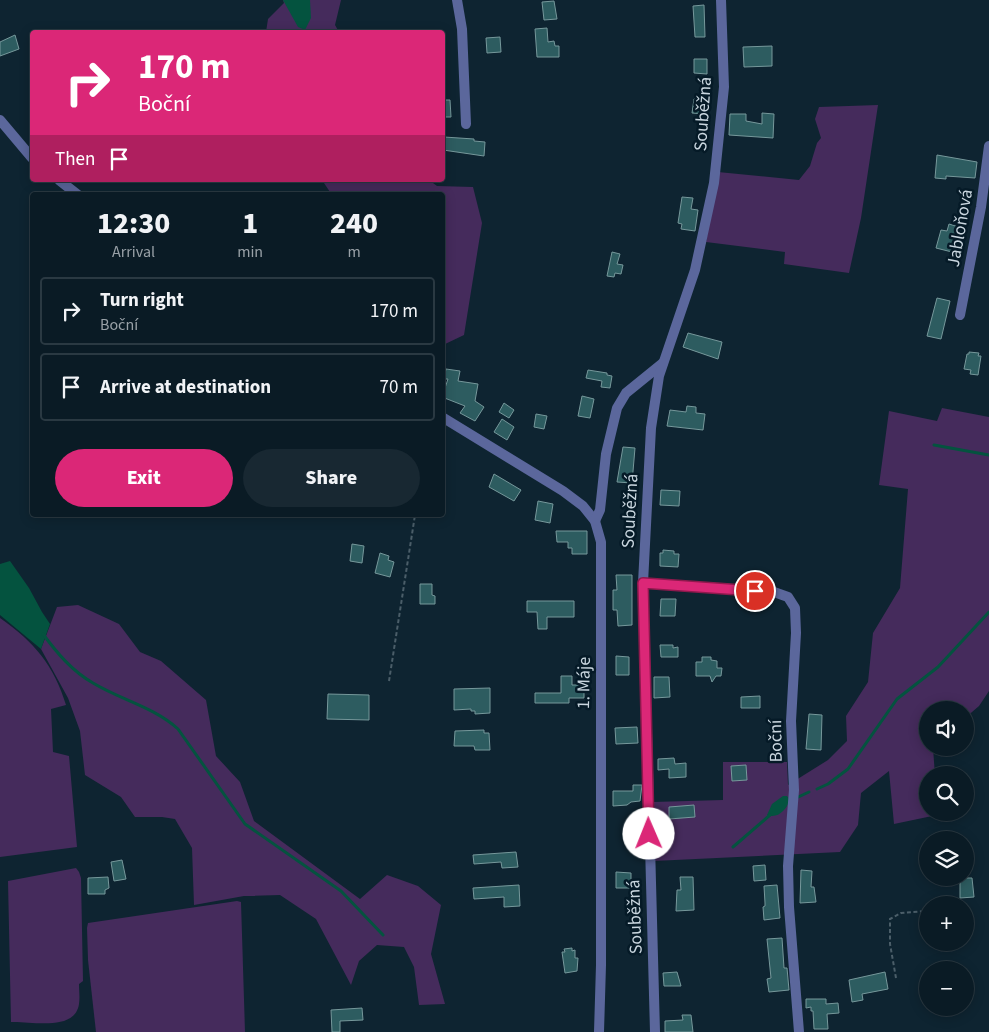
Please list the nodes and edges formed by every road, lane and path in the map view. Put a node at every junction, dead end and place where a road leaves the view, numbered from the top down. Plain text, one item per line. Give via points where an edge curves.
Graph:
1 (457, 0) edge
2 (721, 0) edge
3 (0, 120) edge
4 (466, 124) dead end
5 (989, 146) edge
6 (30, 156) edge
7 (61, 182) edge
8 (74, 192) edge
9 (960, 315) dead end
10 (663, 363) junction
11 (445, 419) edge
12 (415, 517) edge
13 (595, 522) junction
14 (643, 583) junction
15 (389, 681) dead end
16 (919, 912) edge
17 (896, 978) dead end
18 (599, 1032) edge
19 (655, 1032) edge
20 (799, 1032) edge

1 - 4 street via 462,29
2 - 10 street, Souběžná via 724,87 714,183 695,270
3 - 6 street
5 - 9 street, Jabloňová
7 - 8 street
10 - 13 street via 626,393 617,408 606,454 600,510
10 - 14 street, Souběžná via 651,428
11 - 13 street, 1. Máje via 563,491 583,506
12 - 15 path
13 - 18 street, 1. Máje via 601,542
14 - 19 street, Souběžná
14 - 20 street, Boční via 774,592 788,597 795,608 791,721 794,790 788,866
16 - 17 path via 901,913 890,919 890,944

